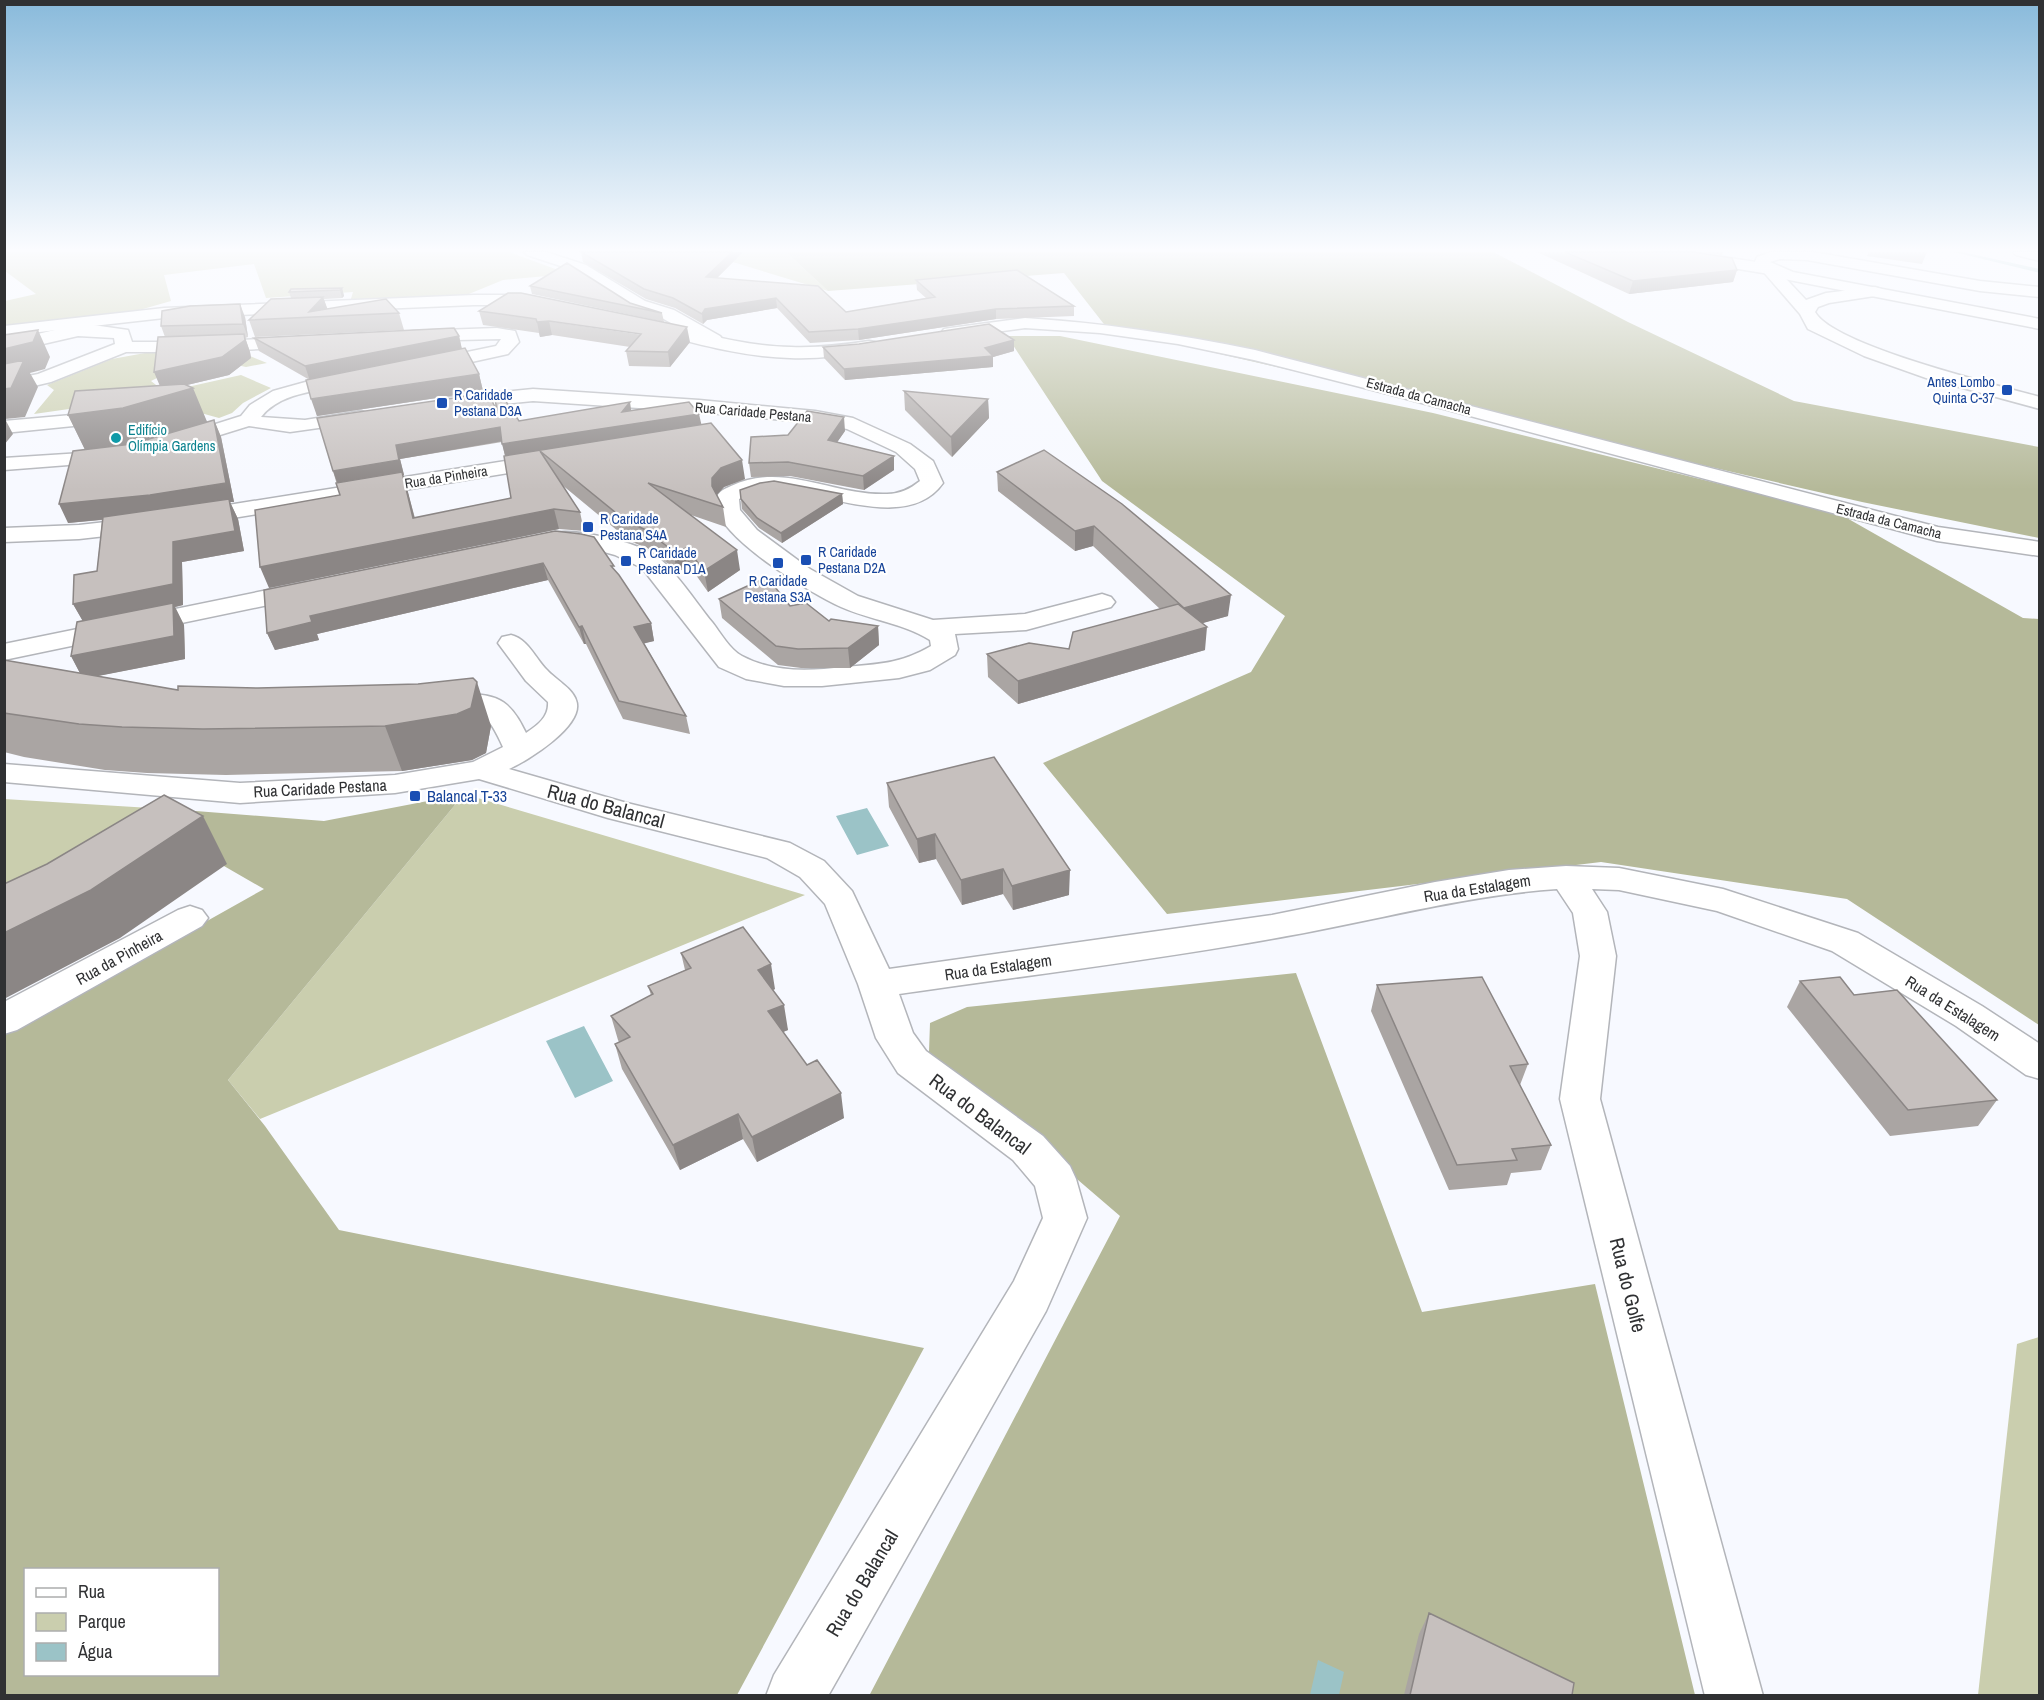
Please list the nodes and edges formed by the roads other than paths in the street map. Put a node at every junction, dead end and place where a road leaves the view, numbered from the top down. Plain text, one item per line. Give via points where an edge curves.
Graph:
1 (84, 331) edge
2 (113, 331) edge
3 (675, 331) edge
4 (699, 331) edge
5 (966, 331) edge
6 (1124, 331) edge
7 (1829, 331) edge
8 (933, 336) edge
9 (396, 337) edge
10 (327, 340) edge
11 (714, 340) junction
12 (886, 344) edge
13 (124, 347) junction
14 (4, 348) edge
15 (406, 369) edge
16 (371, 376) edge
17 (4, 387) edge
18 (2040, 403) edge
19 (430, 406) edge
20 (384, 414) edge
21 (133, 415) edge
22 (815, 417) junction
23 (248, 420) junction
24 (4, 427) edge
25 (733, 430) dead end
26 (569, 457) edge
27 (4, 464) edge
28 (4, 535) edge
29 (536, 542) edge
30 (2040, 549) edge
31 (327, 586) edge
32 (1102, 602) dead end
33 (932, 628) junction
34 (511, 643) dead end
35 (4, 652) edge
36 (409, 708) edge
37 (520, 751) junction
38 (480, 770) junction
39 (4, 773) edge
40 (1566, 877) junction
41 (190, 918) dead end
42 (877, 984) junction
43 (4, 1020) edge
44 (2040, 1065) edge
45 (795, 1695) edge
46 (1734, 1695) edge

1 - 14 street
2 - 13 street via 122,334
3 - 11 street
4 - 11 street
5 - 8 street, Estrada da Camacha
6 - 30 street, Estrada da Camacha via 1255,355 1937,534
7 - 18 street via 1870,352 1933,374
9 - 15 street via 509,335 510,342 502,350
10 - 13 street
11 - 12 street via 760,350 809,353
13 - 17 street via 44,378
16 - 23 street via 282,394 255,409
19 - 22 street, Rua Caridade Pestana via 532,396
20 - 23 street via 293,428
21 - 24 street
22 - 25 street
22 - 33 street, Rua Caridade Pestana via 853,424 903,448 925,466 932,483 914,496 872,502 797,484 759,484 738,489 729,496 728,509 744,531 807,578 849,602
23 - 27 street via 143,452 65,462
26 - 28 street, Rua da Pinheira via 159,523
29 - 33 street via 560,538 587,540 651,563 729,661 756,673 822,678 899,670 920,664 945,649 943,636
31 - 35 street
32 - 33 street via 1026,622
34 - 37 street, Rua Caridade Pestana via 562,700 563,711 555,724
36 - 37 street via 486,705 505,717
37 - 38 street, Rua Caridade Pestana
38 - 39 street, Rua Caridade Pestana via 395,784 240,793
38 - 42 street, Rua do Balancal via 619,811 778,850 812,869 840,899
40 - 42 street, Rua da Estalagem via 1509,881 1272,927
40 - 44 street, Rua da Estalagem via 1619,879 1723,901 1845,942 1969,1016
40 - 46 street, Rua do Golfe via 1590,912 1598,956 1580,1099
41 - 43 street, Rua da Pinheira via 37,991
42 - 45 street, Rua do Balancal via 895,1038 912,1062 1028,1148 1055,1179 1065,1218 1030,1296

